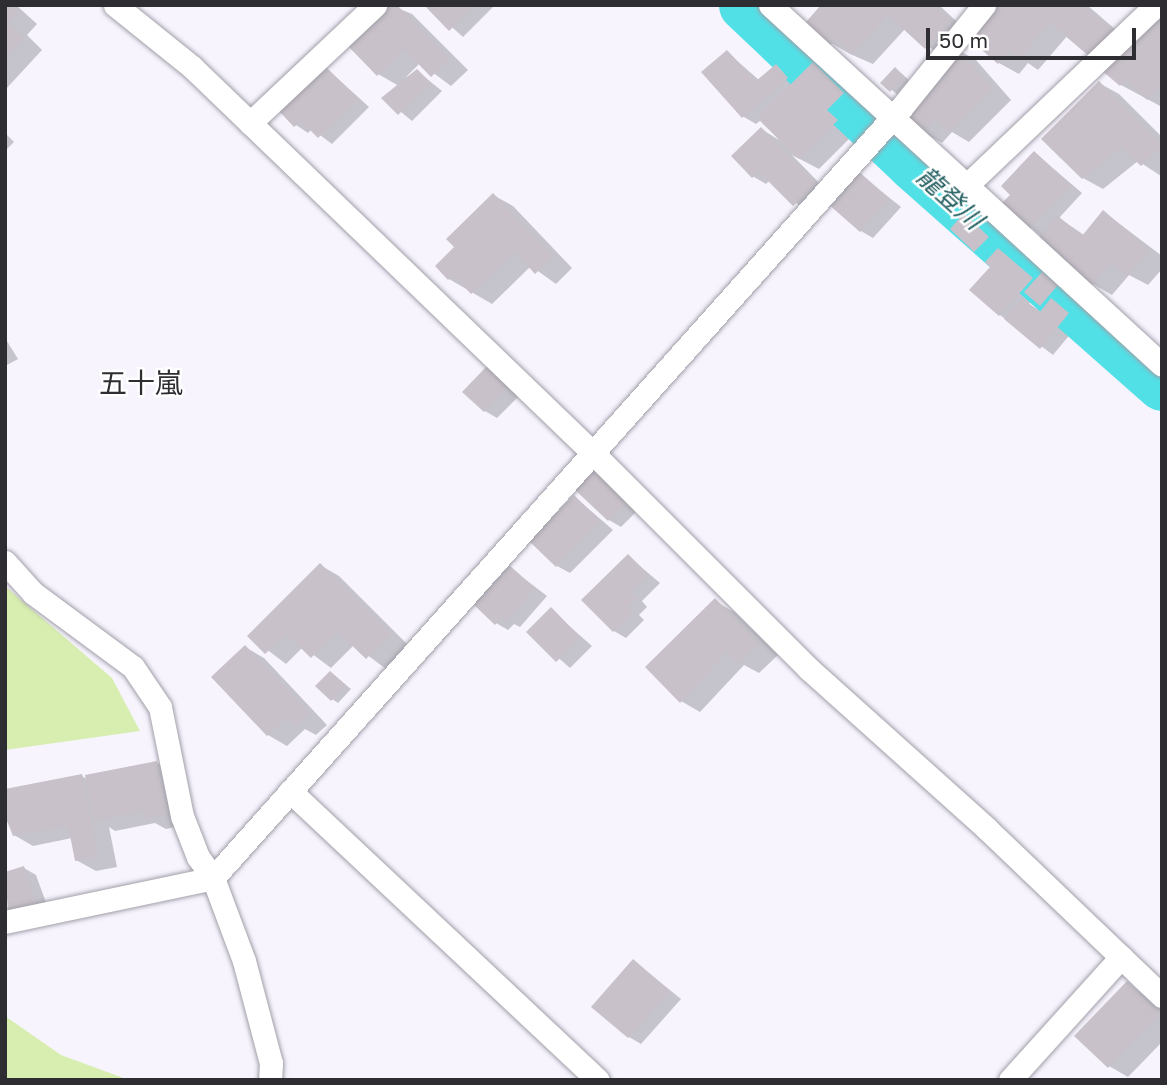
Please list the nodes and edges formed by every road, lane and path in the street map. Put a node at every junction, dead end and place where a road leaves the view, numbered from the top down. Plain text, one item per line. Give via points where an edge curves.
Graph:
1 (115, 5) edge
2 (375, 5) edge
3 (770, 5) edge
4 (984, 5) edge
5 (1156, 5) edge
6 (891, 119) junction
7 (250, 123) junction
8 (965, 187) junction
9 (1162, 365) edge
10 (594, 454) junction
11 (5, 562) edge
12 (290, 792) junction
13 (213, 877) junction
14 (5, 922) edge
15 (1121, 957) junction
16 (1162, 996) edge
17 (270, 1080) edge
18 (598, 1080) edge
19 (1010, 1080) edge

1 - 7 street via 192,67
2 - 7 street
3 - 6 street
4 - 6 street
5 - 8 street
6 - 8 street
6 - 10 street
7 - 10 street
8 - 9 street
10 - 12 street
10 - 15 street via 809,669
11 - 13 street via 33,593 133,667 160,707 182,816 198,857
12 - 13 street
12 - 18 street
13 - 14 street
13 - 17 street via 244,961 271,1063
15 - 16 street
15 - 19 street

